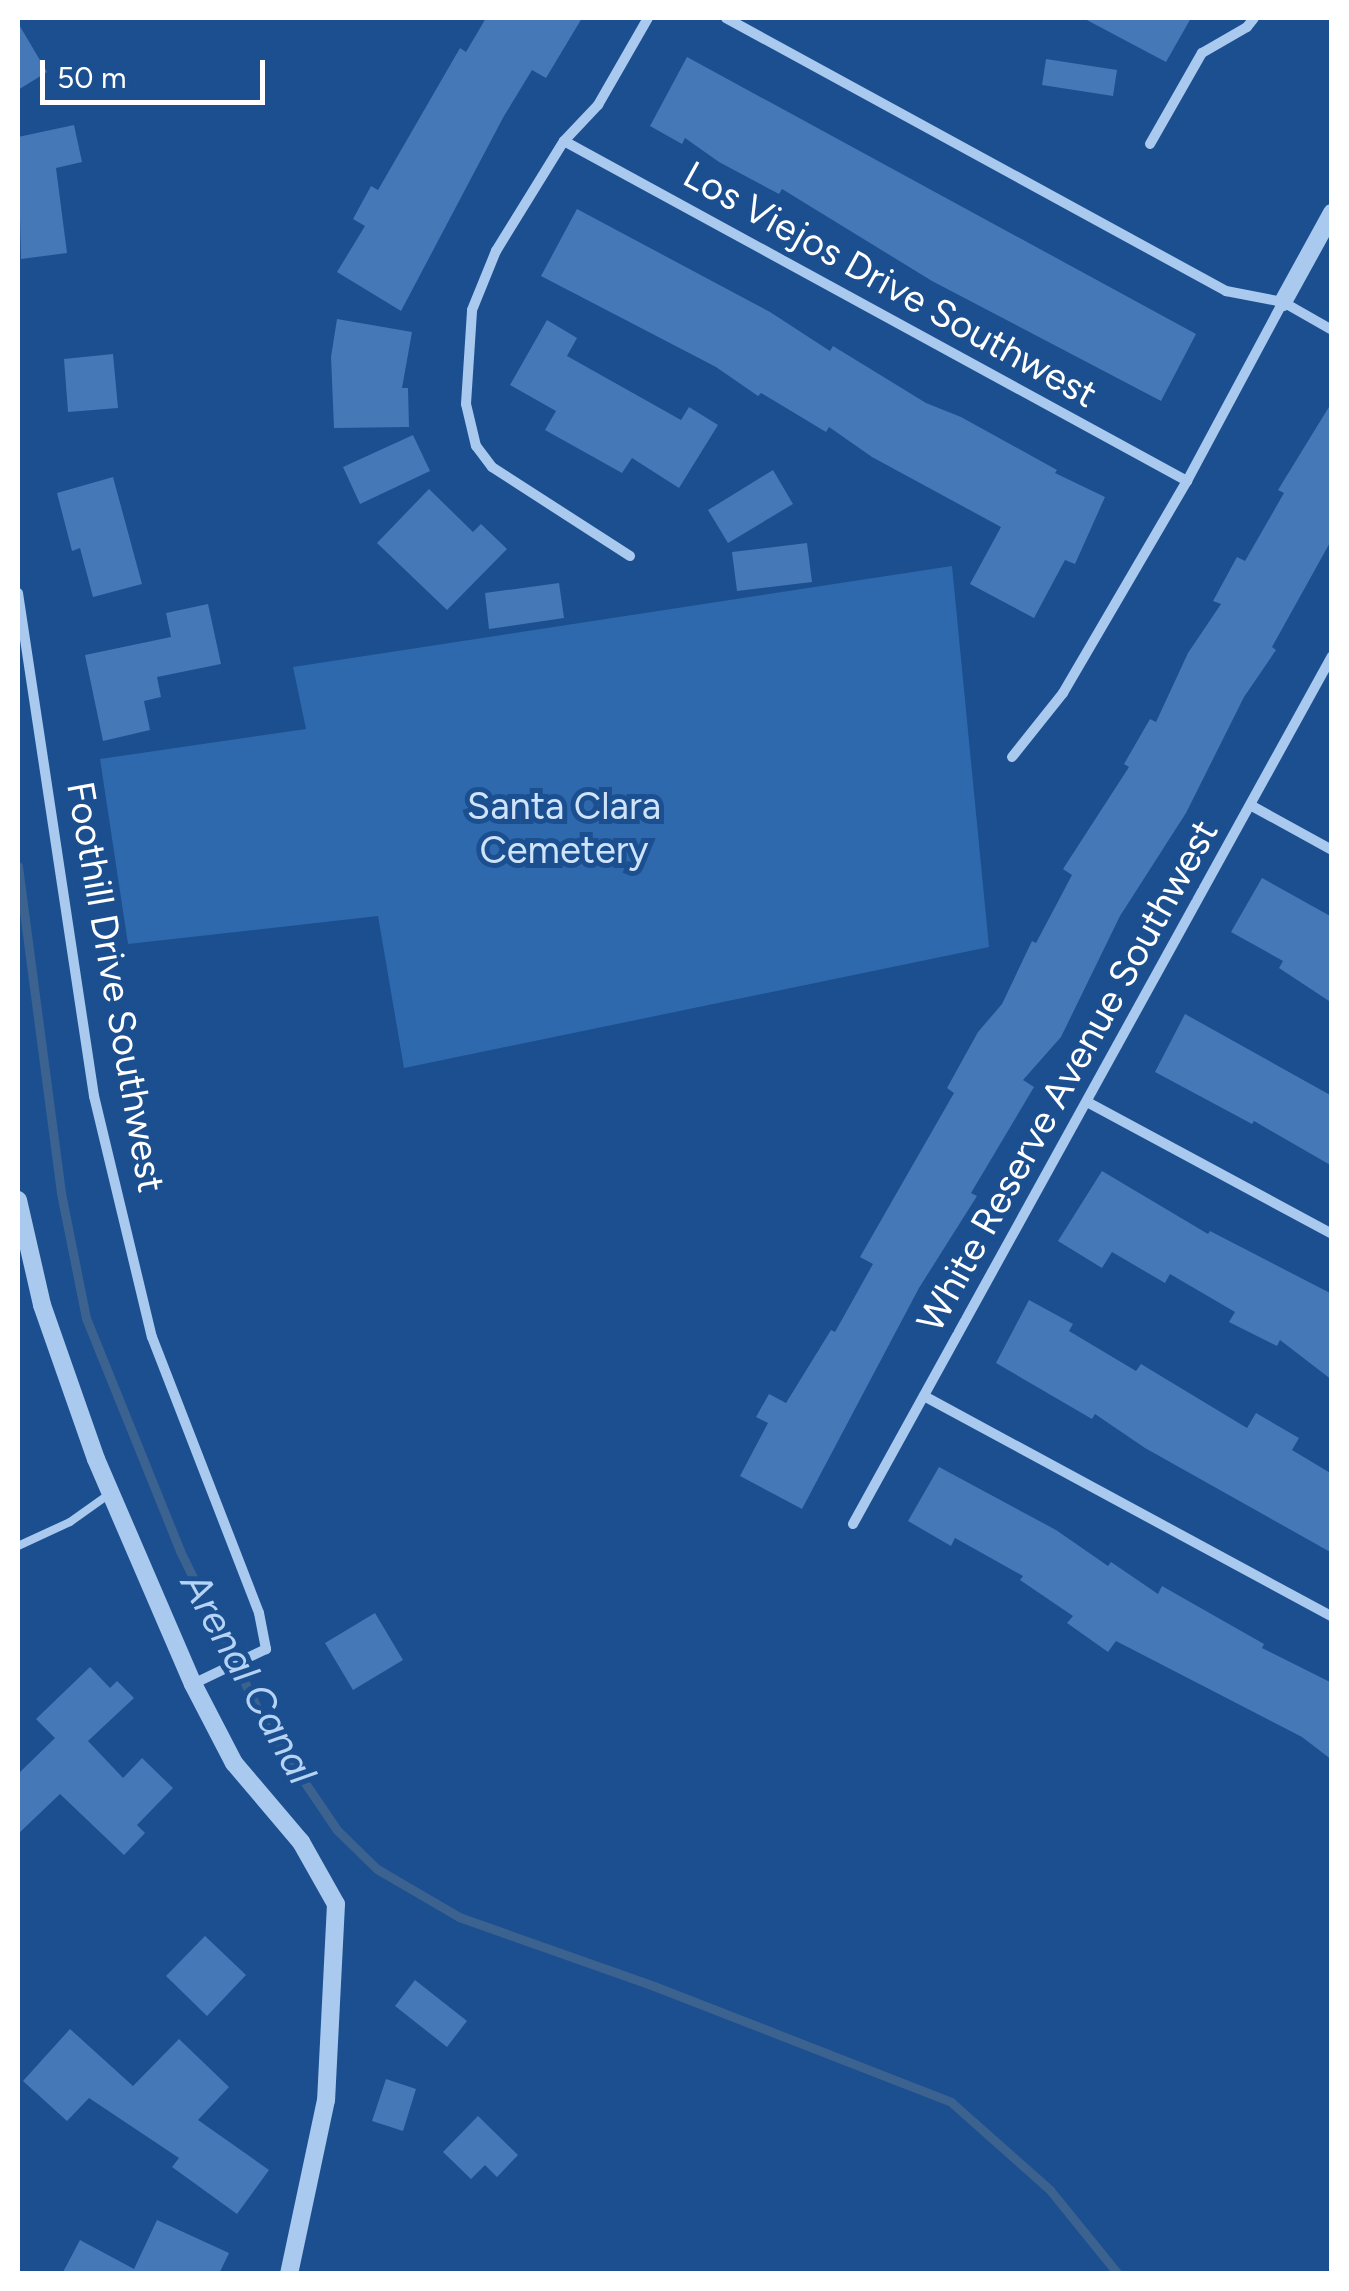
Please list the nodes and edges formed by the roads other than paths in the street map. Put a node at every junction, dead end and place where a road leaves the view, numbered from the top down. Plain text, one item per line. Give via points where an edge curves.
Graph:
1 (648, 18) edge
2 (726, 18) edge
3 (1254, 18) edge
4 (564, 142) junction
5 (1150, 144) dead end
6 (1332, 213) edge
7 (1284, 302) junction
8 (1332, 330) edge
9 (1187, 481) junction
10 (630, 556) dead end
11 (18, 593) edge
12 (1332, 656) edge
13 (1012, 757) dead end
14 (1252, 806) junction
15 (1332, 850) edge
16 (1088, 1103) junction
17 (18, 1200) edge
18 (1332, 1234) edge
19 (924, 1396) junction
20 (111, 1493) junction
21 (853, 1524) dead end
22 (18, 1546) edge
23 (1332, 1617) edge
24 (200, 1680) junction
25 (289, 2274) edge

1 - 4 street via 598,105
2 - 7 street via 1226,290
3 - 5 street via 1202,53
4 - 9 street, Los Viejos Drive Southwest
4 - 10 street via 496,251 472,310 466,404 476,446 492,466
6 - 7 street
7 - 8 street
7 - 9 street
9 - 13 street via 1063,693
11 - 24 street, Foothill Drive Southwest via 94,1096 152,1337 259,1613 266,1650
12 - 14 street, White Reserve Avenue Southwest
14 - 15 street
14 - 16 street, White Reserve Avenue Southwest
16 - 18 street
16 - 19 street, White Reserve Avenue Southwest
17 - 20 street via 42,1305
19 - 21 street, White Reserve Avenue Southwest
19 - 23 street
20 - 22 lane
20 - 24 street
24 - 25 street via 234,1763 301,1842 336,1904 326,2100

